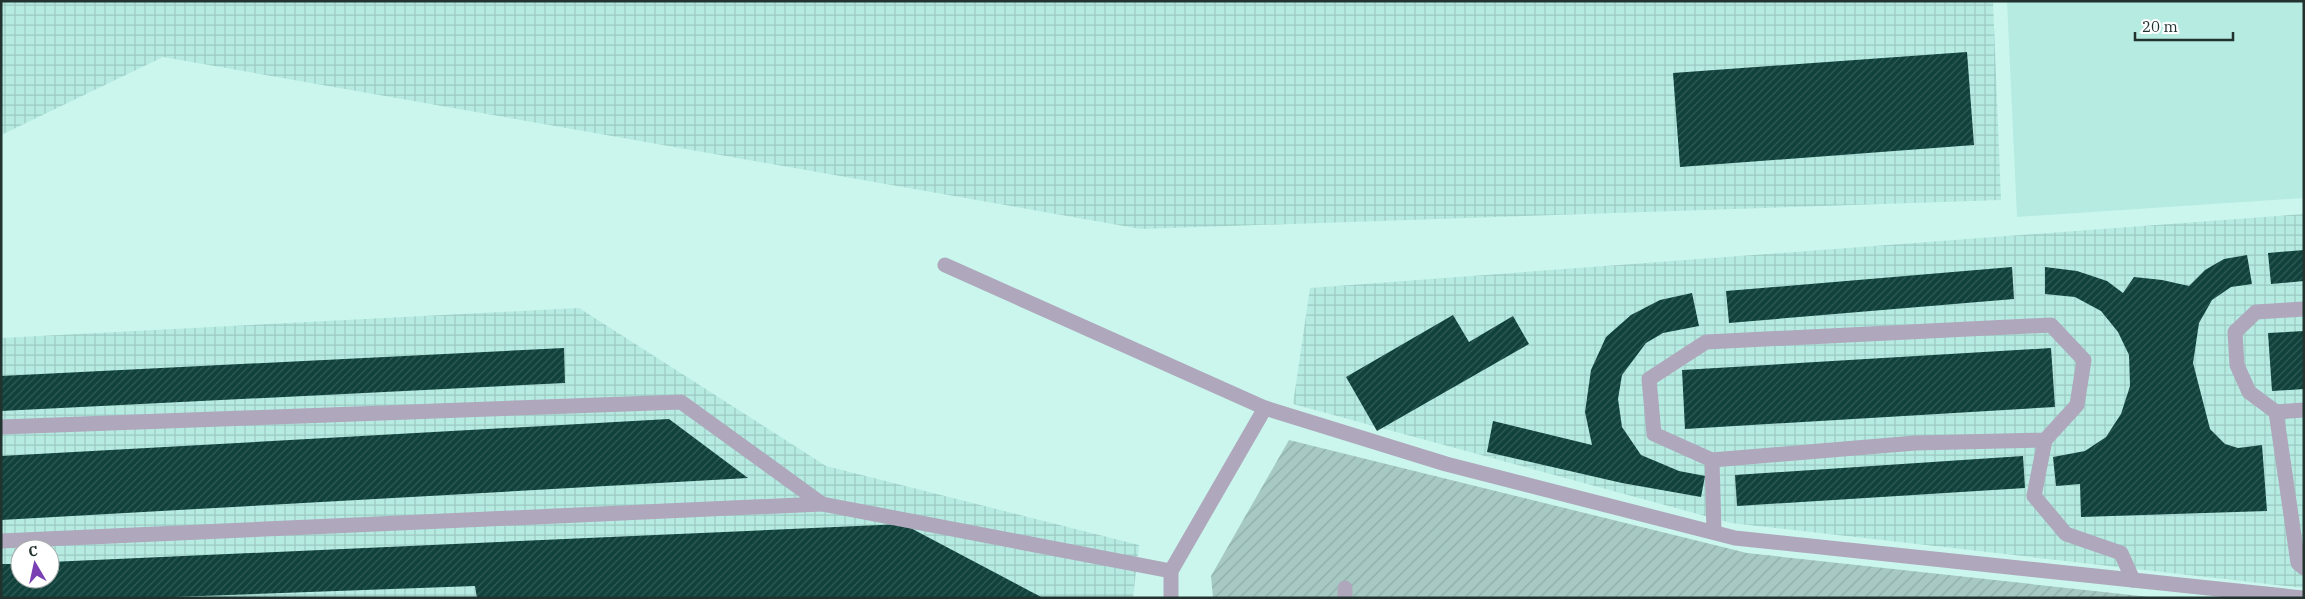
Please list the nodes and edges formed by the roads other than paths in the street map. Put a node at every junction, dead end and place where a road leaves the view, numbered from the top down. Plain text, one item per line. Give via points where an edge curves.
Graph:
1 (946, 265) dead end
2 (2304, 309) edge
3 (1265, 408) junction
4 (2304, 410) edge
5 (2276, 412) junction
6 (1, 427) edge
7 (2045, 440) junction
8 (1712, 460) junction
9 (822, 504) junction
10 (2298, 528) edge
11 (1714, 532) junction
12 (1, 541) edge
13 (2304, 568) edge
14 (1172, 571) junction
15 (2133, 580) junction
16 (1171, 598) edge
17 (2303, 598) edge

1 - 3 lane
2 - 5 lane via 2256,312 2235,332 2237,365 2249,392
3 - 11 lane via 1446,464
3 - 14 lane
4 - 5 lane
5 - 10 lane
6 - 9 lane via 681,402
7 - 8 lane via 1915,443
7 - 8 lane via 2077,405 2084,360 2051,325 1706,342 1649,379 1654,434
7 - 15 lane via 2034,496 2066,534 2121,553
8 - 11 lane
9 - 12 lane
9 - 14 lane
10 - 13 lane via 2298,563
11 - 15 lane via 1735,538
14 - 16 lane
15 - 17 lane

